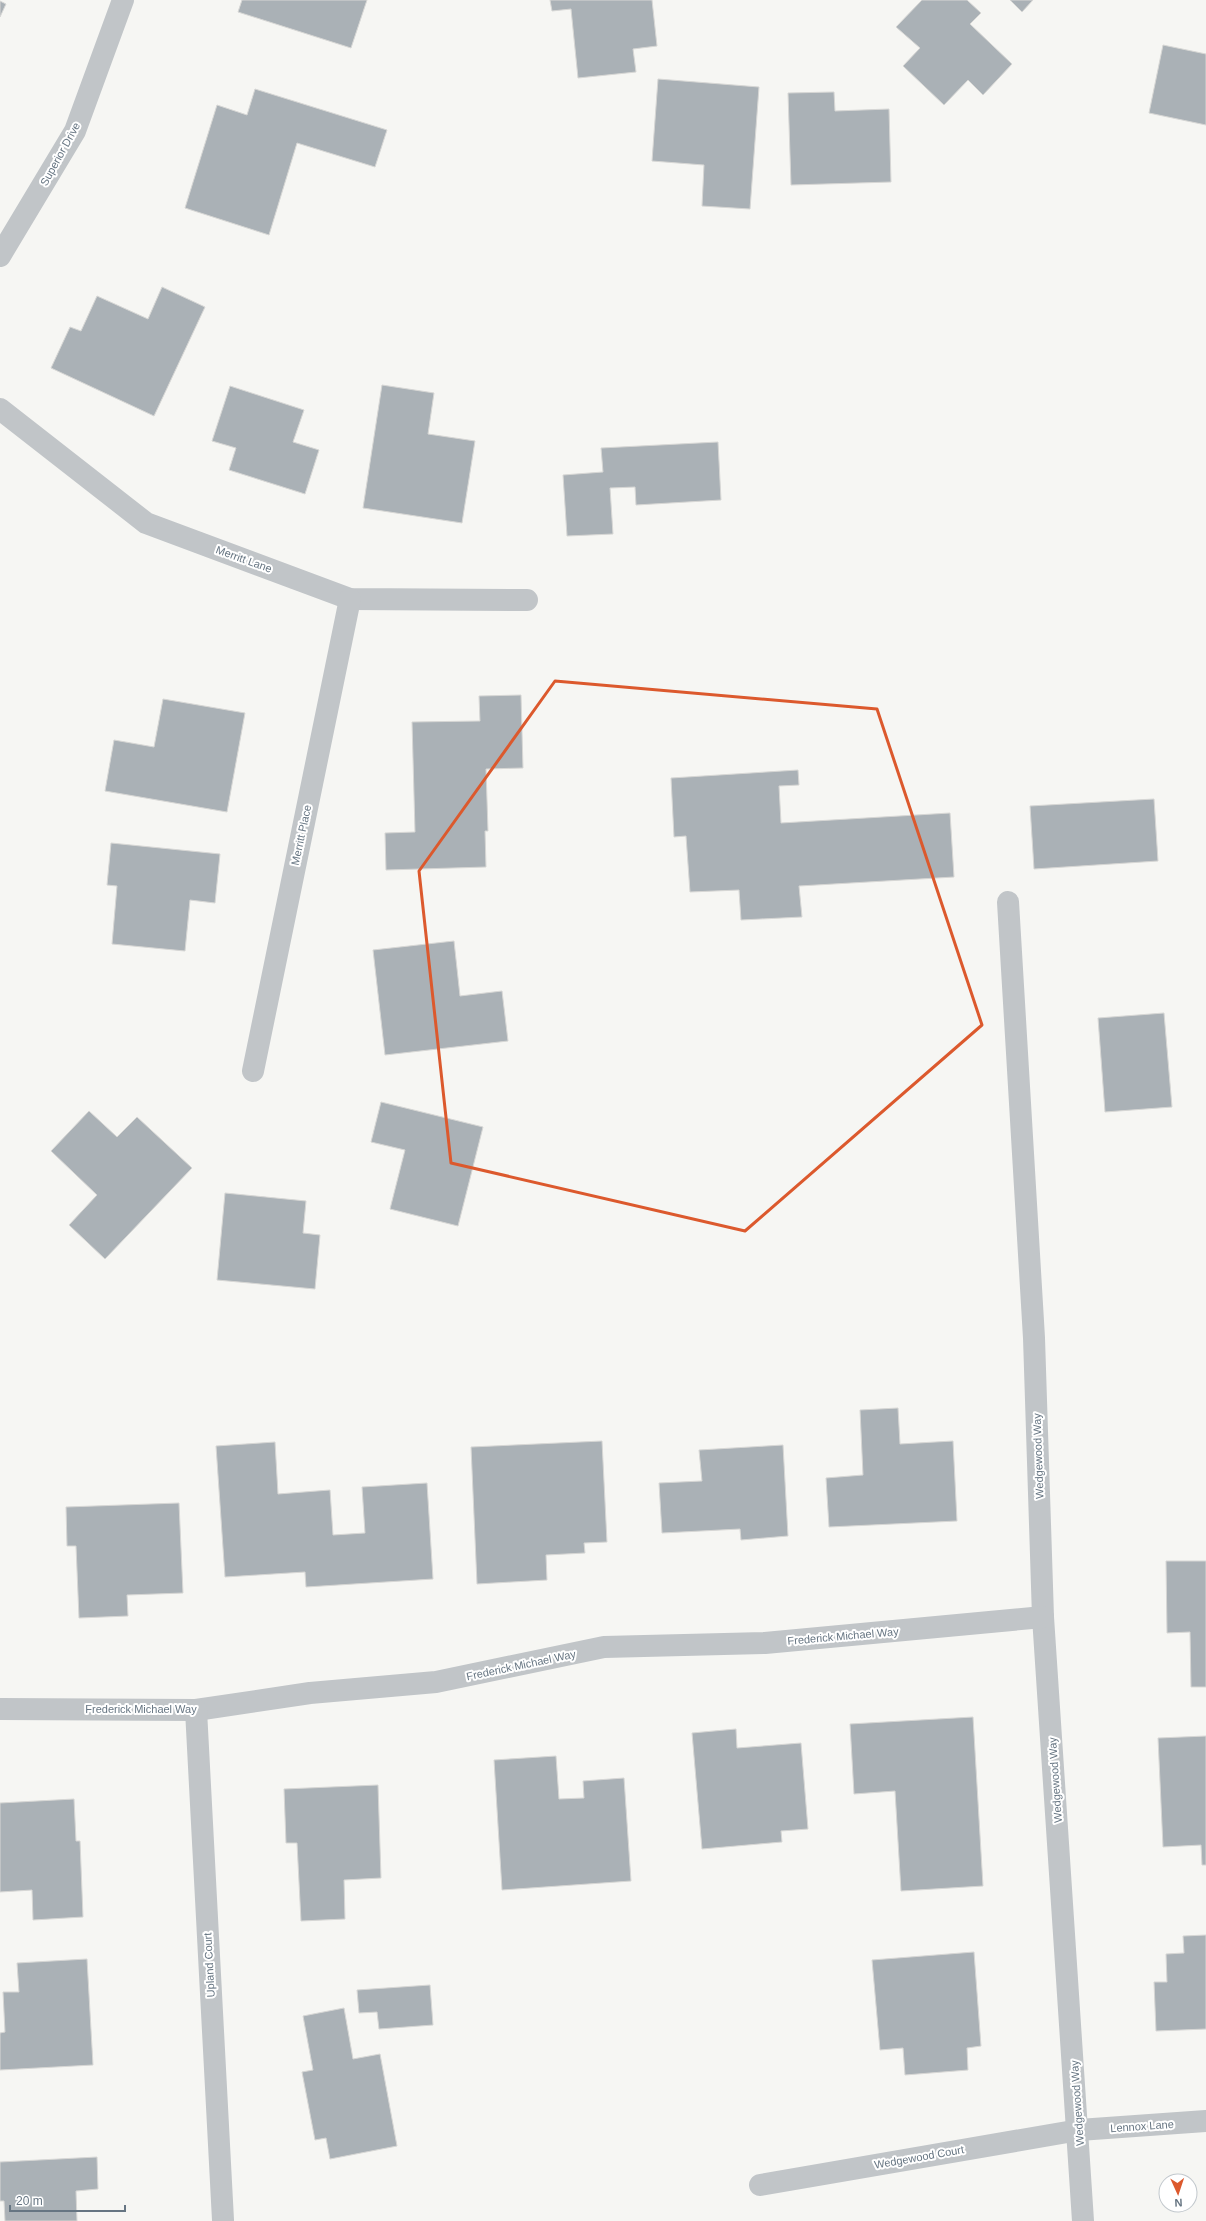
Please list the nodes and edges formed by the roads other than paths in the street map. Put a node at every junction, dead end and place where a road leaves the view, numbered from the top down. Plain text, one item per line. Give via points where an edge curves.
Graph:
1 (123, 0) edge
2 (0, 256) edge
3 (0, 409) edge
4 (350, 599) junction
5 (527, 600) dead end
6 (1008, 902) dead end
7 (252, 1071) dead end
8 (1043, 1617) junction
9 (0, 1709) edge
10 (196, 1710) junction
11 (1206, 2121) edge
12 (1079, 2130) junction
13 (760, 2185) dead end
14 (223, 2220) edge
15 (1083, 2221) edge

1 - 2 street, Superior Drive via 75,131
3 - 4 street, Merritt Lane via 146,523
4 - 5 street, Merritt Lane
4 - 7 street, Merritt Place
6 - 8 street, Wedgewood Way via 1034,1338
8 - 10 street, Frederick Michael Way via 765,1643 604,1647 436,1682 310,1693
8 - 12 street, Wedgewood Way
9 - 10 street, Frederick Michael Way
10 - 14 street, Upland Court
11 - 12 street, Lennox Lane
12 - 13 street, Wedgewood Court
12 - 15 street, Wedgewood Way

